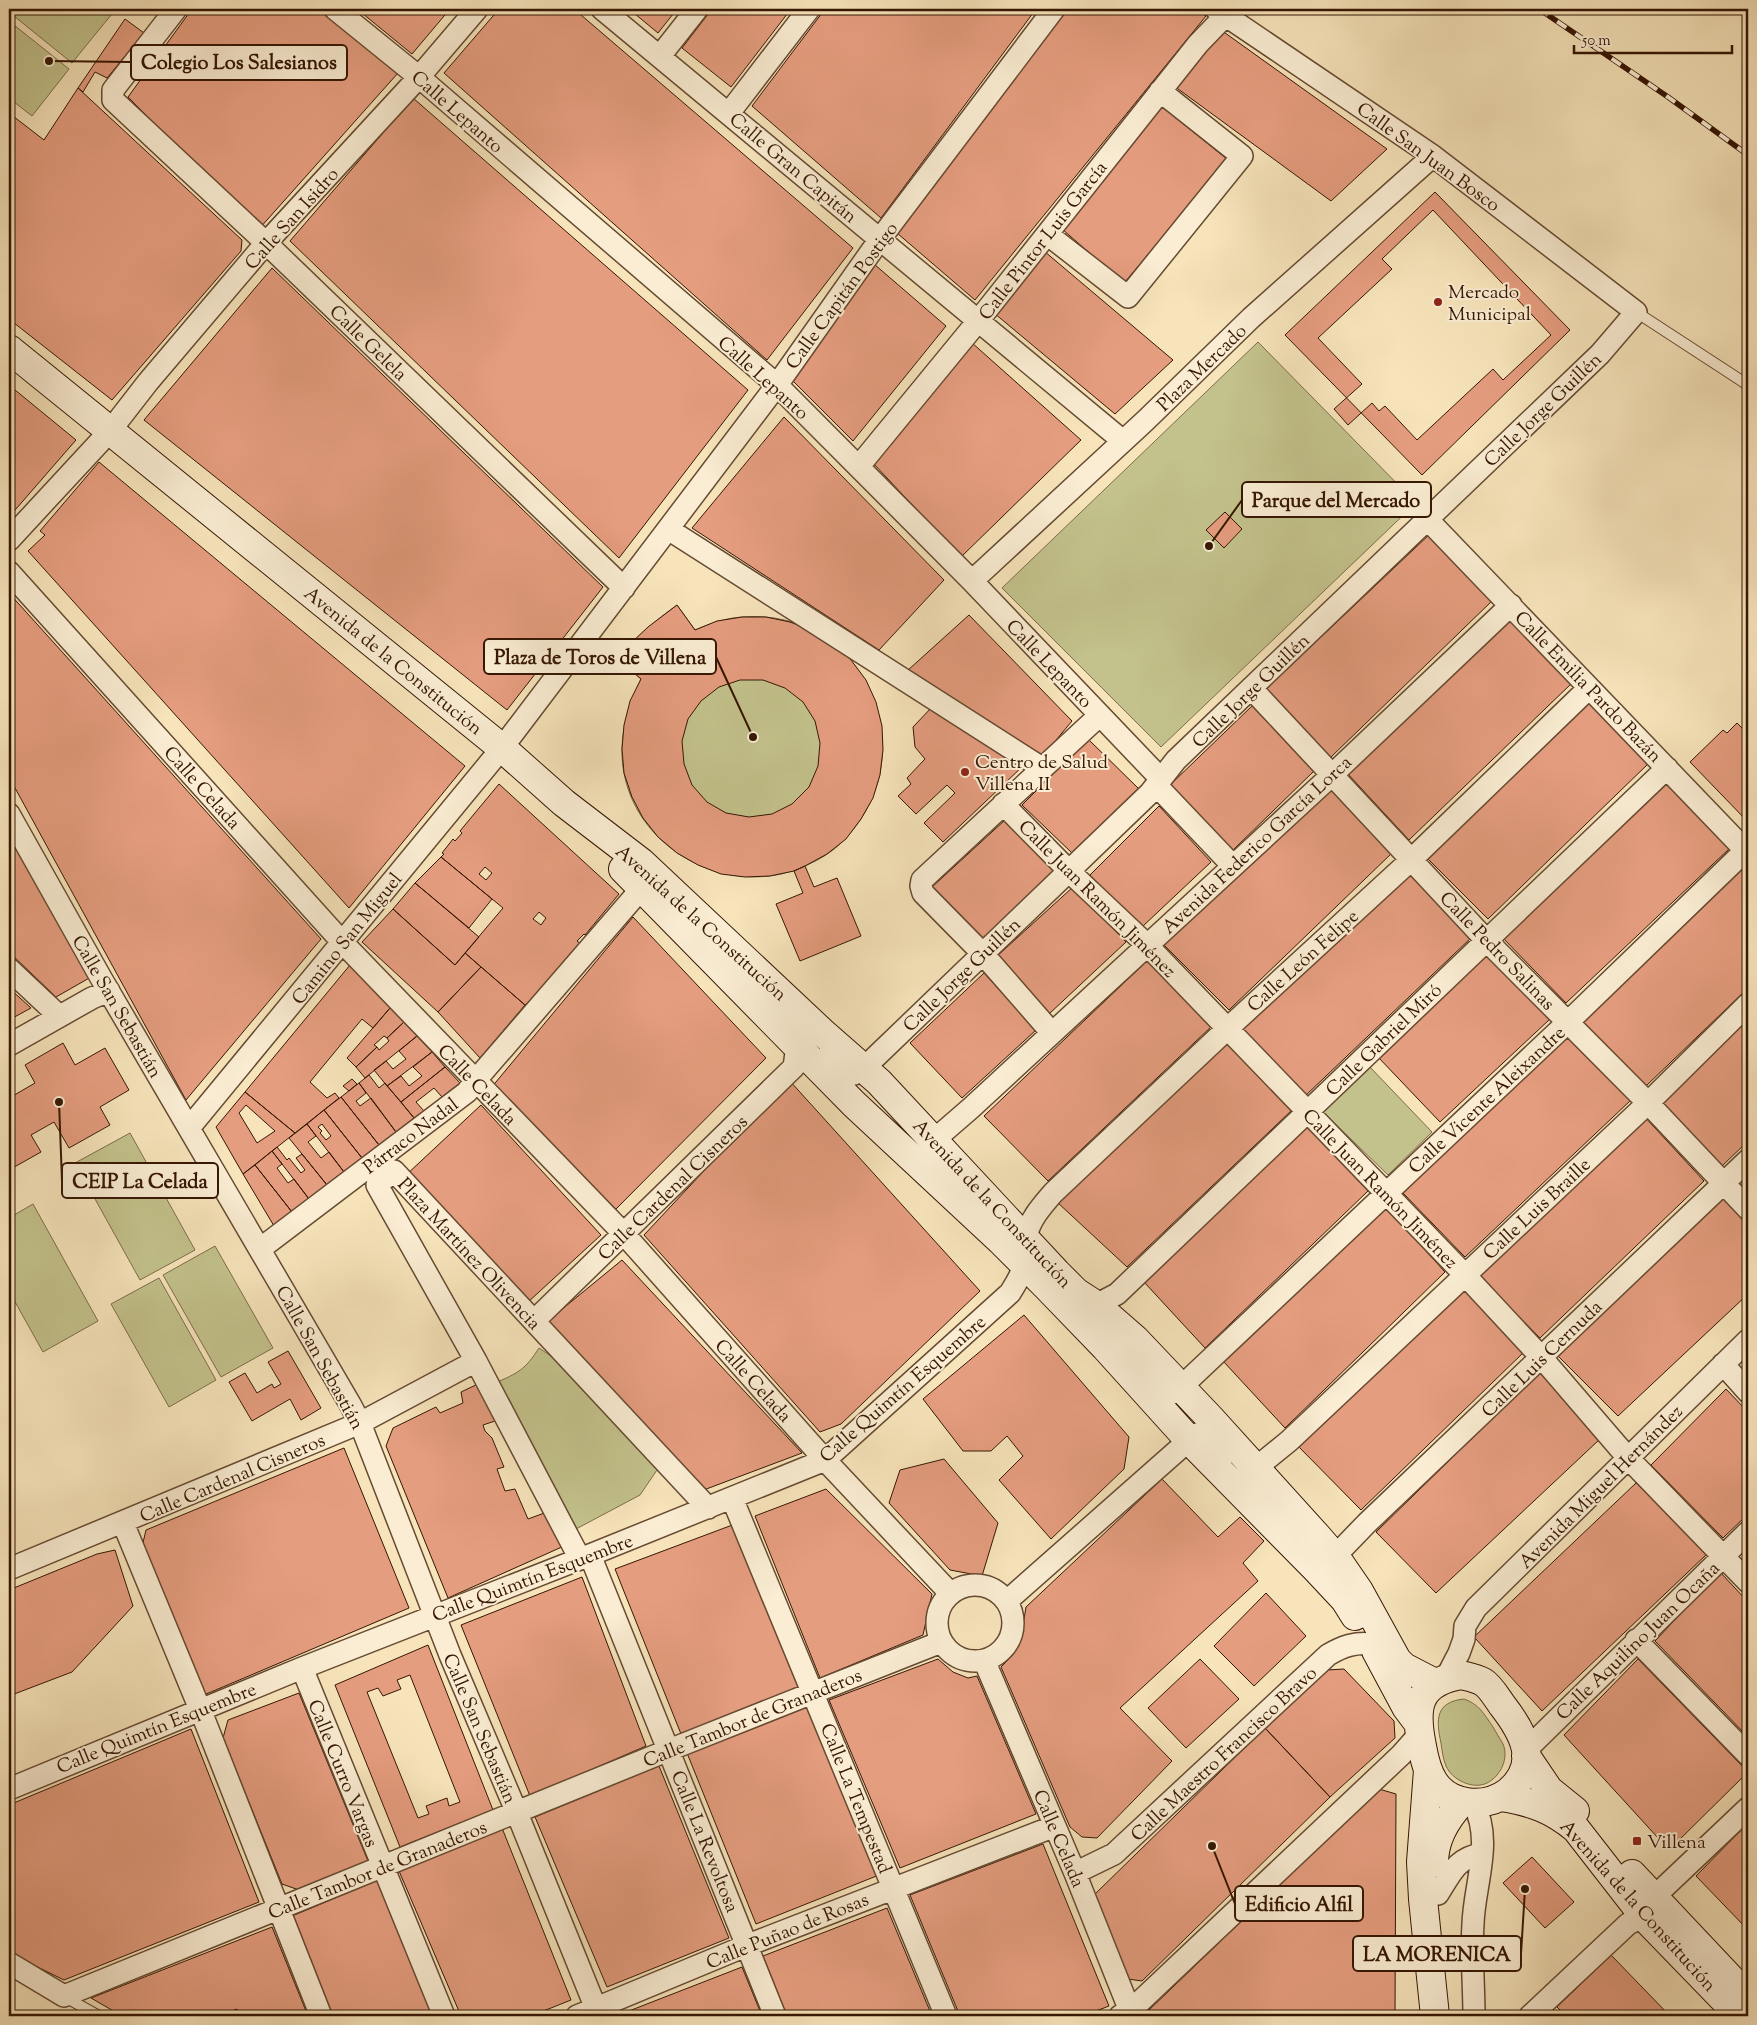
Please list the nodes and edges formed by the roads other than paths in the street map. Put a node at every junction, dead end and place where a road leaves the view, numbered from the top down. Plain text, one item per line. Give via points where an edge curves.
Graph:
1 (176, 9) edge
2 (334, 9) edge
3 (477, 9) edge
4 (602, 9) edge
5 (696, 9) edge
6 (810, 9) edge
7 (1054, 9) edge
8 (1221, 12) edge
9 (660, 56) junction
10 (419, 78) junction
11 (1160, 91) junction
12 (729, 113) junction
13 (1433, 156) junction
14 (1047, 234) junction
15 (880, 239) junction
16 (266, 243) junction
17 (1636, 312) junction
18 (978, 321) junction
19 (9, 348) edge
20 (777, 385) junction
21 (1748, 385) edge
22 (110, 431) junction
23 (1123, 441) junction
24 (858, 466) junction
25 (1428, 520) junction
26 (668, 529) junction
27 (9, 540) edge
28 (9, 572) edge
29 (972, 582) junction
30 (624, 588) junction
31 (1511, 605) junction
32 (1251, 688) junction
33 (1589, 688) junction
34 (1100, 715) junction
35 (502, 748) junction
36 (1042, 768) junction
37 (1667, 768) junction
38 (1332, 775) junction
39 (1158, 782) junction
40 (564, 803) junction
41 (1003, 804) junction
42 (9, 814) edge
43 (1747, 852) edge
44 (1411, 860) junction
45 (1233, 866) junction
46 (1068, 870) junction
47 (641, 889) junction
48 (1486, 941) junction
49 (343, 943) junction
50 (1146, 944) junction
51 (983, 954) junction
52 (9, 969) edge
53 (109, 991) junction
54 (747, 996) junction
55 (1748, 1004) edge
56 (59, 1016) junction
57 (1568, 1022) junction
58 (1227, 1029) junction
59 (1052, 1033) junction
60 (9, 1045) edge
61 (797, 1046) junction
62 (864, 1068) junction
63 (474, 1081) junction
64 (1648, 1103) junction
65 (1307, 1112) junction
66 (189, 1128) junction
67 (931, 1136) junction
68 (1748, 1160) edge
69 (1724, 1183) junction
70 (1386, 1194) junction
71 (1748, 1209) edge
72 (624, 1234) junction
73 (260, 1249) junction
74 (1025, 1252) junction
75 (1464, 1274) junction
76 (1047, 1287) junction
77 (1010, 1293) junction
78 (1096, 1305) junction
79 (534, 1321) junction
80 (1748, 1340) edge
81 (1105, 1347) junction
82 (1542, 1358) junction
83 (476, 1361) junction
84 (1723, 1364) junction
85 (1181, 1387) junction
86 (1748, 1392) edge
87 (360, 1423) junction
88 (1189, 1440) junction
89 (1628, 1458) junction
90 (825, 1460) junction
91 (1254, 1465) junction
92 (732, 1498) junction
93 (708, 1508) junction
94 (123, 1523) junction
95 (1748, 1532) edge
96 (1723, 1555) junction
97 (585, 1557) junction
98 (1337, 1559) junction
99 (9, 1569) edge
100 (1748, 1582) edge
101 (950, 1593) junction
102 (1007, 1601) junction
103 (434, 1615) junction
104 (1464, 1638) junction
105 (1636, 1640) junction
106 (941, 1642) junction
107 (1372, 1644) junction
108 (984, 1660) junction
109 (302, 1668) junction
110 (1441, 1681) junction
111 (1485, 1683) junction
112 (813, 1692) junction
113 (200, 1709) junction
114 (1418, 1727) junction
115 (669, 1750) junction
116 (1526, 1752) junction
117 (1748, 1755) edge
118 (1428, 1770) junction
119 (9, 1788) edge
120 (1501, 1797) junction
121 (1467, 1803) junction
122 (1748, 1808) edge
123 (517, 1813) junction
124 (1055, 1826) junction
125 (1481, 1854) junction
126 (383, 1866) junction
127 (1075, 1873) junction
128 (894, 1888) junction
129 (1438, 1894) junction
130 (1650, 1908) junction
131 (278, 1909) junction
132 (748, 1945) junction
133 (9, 1964) edge
134 (64, 1996) junction
135 (1748, 1997) edge
136 (1541, 2013) edge
137 (590, 2014) edge
138 (1128, 2015) edge
139 (99, 2016) edge
140 (321, 2016) edge
141 (444, 2016) edge
142 (775, 2016) edge
143 (946, 2016) edge
144 (1435, 2016) edge
145 (1450, 2016) edge
146 (1474, 2016) edge
147 (1740, 2016) edge

1 - 16 street, Calle Gelela via 113,90 113,100
2 - 10 street, Calle Lepanto
3 - 10 street, Calle San Isidro
4 - 9 street, Calle Gran Capitán
5 - 9 street
6 - 12 street
7 - 15 street, Calle Capitán Postigo
8 - 11 street, Calle Pintor Luis García
8 - 13 street, Calle San Juan Bosco
9 - 12 street, Calle Gran Capitán
10 - 16 street, Calle San Isidro
10 - 20 street, Calle Lepanto
11 - 14 street, Calle Pintor Luis García
11 - 14 street via 1242,156 1128,297
12 - 15 street, Calle Gran Capitán
13 - 17 street, Calle San Juan Bosco
13 - 23 street, Plaza Mercado via 1251,318
14 - 18 street, Calle Pintor Luis García
15 - 18 street, Calle Gran Capitán
15 - 20 street, Calle Capitán Postigo
16 - 22 street, Calle San Isidro
16 - 30 street, Calle Gelela
17 - 21 lane
17 - 25 street, Calle Jorge Guillén via 1600,354
18 - 23 street, Calle Gran Capitán
18 - 24 street, Calle Pintor Luis García
19 - 22 street, Avenida de la Constitución
20 - 24 street, Calle Lepanto
20 - 26 street, Calle Capitán Postigo
22 - 27 street, Calle San Isidro
22 - 35 street, Avenida de la Constitución
23 - 29 street, Plaza Mercado
24 - 29 street, Calle Lepanto
25 - 31 street, Calle Emilia Pardo Bazán
25 - 32 street, Calle Jorge Guillén
26 - 30 street, Calle Capitán Postigo
26 - 36 street
28 - 49 street, Calle Celada
29 - 34 street, Calle Lepanto
30 - 35 street, Calle Capitán Postigo
31 - 33 street, Calle Emilia Pardo Bazán
31 - 38 street, Avenida Federico García Lorca
32 - 38 street, Calle Pedro Salinas
32 - 39 street, Calle Jorge Guillén via 1176,760
33 - 37 street, Calle Emilia Pardo Bazán
33 - 44 street, Calle León Felipe
34 - 36 street
34 - 39 street, Calle Lepanto
35 - 40 street, Avenida de la Constitución
35 - 49 street, Camino San Miguel
36 - 41 street
37 - 43 street, Calle Emilia Pardo Bazán
37 - 48 street, Calle Gabriel Miró
38 - 44 street, Calle Pedro Salinas
38 - 45 street, Avenida Federico García Lorca
39 - 45 street, Calle Lepanto
39 - 46 street, Calle Jorge Guillén
40 - 47 street
40 - 62 street, Avenida de la Constitución via 641,862
41 - 46 street, Calle Juan Ramón Jiménez
41 - 51 street via 922,880 920,886 923,893
42 - 53 street, Calle San Sebastián
43 - 57 street, Calle Vicente Aleixandre
44 - 48 street, Calle Pedro Salinas
44 - 58 street, Calle León Felipe
45 - 50 street, Avenida Federico García Lorca
46 - 50 street, Calle Juan Ramón Jiménez
46 - 51 street, Calle Jorge Guillén
47 - 54 street
47 - 63 street, Párraco Nadal
48 - 57 street, Calle Pedro Salinas
48 - 65 street, Calle Gabriel Miró
49 - 63 street, Calle Celada
49 - 66 street, Camino San Miguel
50 - 58 street, Calle Juan Ramón Jiménez
50 - 59 street, Avenida Federico García Lorca
51 - 59 street
51 - 62 street, Calle Jorge Guillén
52 - 56 street
53 - 56 street
53 - 66 street, Calle San Sebastián
54 - 61 street
54 - 62 street via 779,1015 840,1074 849,1076
55 - 64 street, Calle Luis Braille
56 - 60 street
57 - 64 street, Calle Pedro Salinas
57 - 70 street, Calle Vicente Aleixandre
58 - 65 street, Calle Juan Ramón Jiménez
58 - 74 street, Calle León Felipe via 1037,1211
59 - 67 street, Avenida Federico García Lorca via 941,1134
61 - 72 street, Calle Cardenal Cisneros via 794,1068
61 - 74 street via 854,1104 1001,1241
62 - 67 street, Avenida de la Constitución
63 - 72 street, Calle Celada
63 - 73 street, Párraco Nadal via 467,1092
64 - 69 street, Calle Pedro Salinas
64 - 75 street, Calle Luis Braille
65 - 70 street, Calle Juan Ramón Jiménez
65 - 78 street, Calle Gabriel Miró via 1117,1294
66 - 73 street, Calle San Sebastián
67 - 74 street, Avenida de la Constitución
68 - 69 street, Calle Luis Cernuda
69 - 71 street, Calle Pedro Salinas
69 - 82 street, Calle Luis Cernuda
70 - 75 street, Calle Juan Ramón Jiménez
70 - 85 street, Calle Vicente Aleixandre
72 - 79 street, Calle Cardenal Cisneros
72 - 90 street, Calle Celada
73 - 87 street, Calle San Sebastián
74 - 76 street
74 - 77 street, Calle León Felipe via 1021,1276
74 - 78 street, Avenida de la Constitución
75 - 82 street, Calle Juan Ramón Jiménez
75 - 91 street, Calle Luis Braille via 1272,1457
76 - 77 street
76 - 81 street
77 - 90 street, Calle Quimtín Esquembre
78 - 85 street, Avenida de la Constitución via 1135,1339
79 - 83 street, Plaza Martínez Olivencia via 394,1171 377,1184
79 - 93 street, Plaza Martínez Olivencia
80 - 84 street, Avenida Miguel Hernández
81 - 85 street via 1130,1357 1162,1390 1173,1393
81 - 88 street
82 - 89 street, Calle Juan Ramón Jiménez
82 - 98 street, Calle Luis Cernuda via 1367,1522 1339,1552
83 - 87 street, Calle Cardenal Cisneros
83 - 97 street, Plaza Martínez Olivencia
84 - 86 street
84 - 89 street, Avenida Miguel Hernández
85 - 91 street, Avenida de la Constitución
87 - 94 street, Calle Cardenal Cisneros
87 - 103 street, Calle San Sebastián
88 - 98 street via 1196,1434 1210,1434 1295,1525
88 - 102 street
88 - 107 street via 1345,1600
89 - 96 street, Calle Juan Ramón Jiménez
89 - 104 street, Avenida Miguel Hernández via 1476,1608 1465,1626
90 - 92 street, Calle Quimtín Esquembre
90 - 101 street, Calle Celada
91 - 98 street, Avenida de la Constitución
92 - 93 street, Calle Quimtín Esquembre
92 - 112 street, Calle La Tempestad
93 - 97 street, Calle Quimtín Esquembre
94 - 99 street, Calle Cardenal Cisneros
94 - 113 street
95 - 96 street, Calle Aquilino Juan Ocaña
96 - 100 street, Calle Juan Ramón Jiménez
96 - 105 street, Calle Aquilino Juan Ocaña
97 - 103 street, Calle Quimtín Esquembre
97 - 115 street, Calle La Revoltosa
98 - 110 street, Avenida de la Constitución via 1359,1590 1397,1660 1404,1667
101 - 102 street via 970,1585 980,1585 1000,1593
101 - 106 street via 936,1621
102 - 108 street via 1014,1625 1011,1636 1000,1652
103 - 109 street, Calle Quimtín Esquembre
103 - 123 street, Calle San Sebastián
104 - 110 street, Avenida Miguel Hernández via 1454,1664
104 - 111 street
105 - 116 street, Calle Aquilino Juan Ocaña
105 - 117 street
106 - 108 street via 959,1658
106 - 112 street, Calle Tambor de Granaderos
107 - 114 street
107 - 127 street, Calle Maestro Francisco Bravo via 1342,1647 1328,1655 1114,1854
108 - 124 street, Calle Celada
109 - 113 street, Calle Quimtín Esquembre
109 - 126 street, Calle Curro Vargas
110 - 111 street via 1461,1676
110 - 114 street via 1425,1694 1420,1703
111 - 116 street via 1520,1730
112 - 115 street, Calle Tambor de Granaderos
112 - 128 street, Calle La Tempestad
113 - 119 street, Calle Quimtín Esquembre
113 - 131 street
114 - 118 street
114 - 138 street via 1416,1738 1401,1755
115 - 123 street, Calle Tambor de Granaderos
115 - 132 street, Calle La Revoltosa
116 - 120 street via 1524,1769 1518,1780
116 - 130 street, Avenida de la Constitución via 1549,1790 1585,1820
118 - 121 street via 1441,1791
118 - 144 street via 1423,1899
120 - 121 street
120 - 130 street, Avenida de la Constitución via 1538,1805 1568,1823
121 - 125 street via 1482,1825
121 - 129 street via 1453,1812 1440,1833 1434,1852
122 - 130 street
123 - 126 street, Calle Tambor de Granaderos
123 - 137 street, Calle San Sebastián
124 - 127 street, Calle Celada
124 - 128 street, Calle Puñao de Rosas
125 - 129 street via 1462,1860
125 - 146 street via 1473,1923
126 - 131 street, Calle Tambor de Granaderos
126 - 141 street, Calle Curro Vargas
127 - 138 street, Calle Celada
128 - 132 street, Calle Puñao de Rosas
128 - 143 street, Calle La Tempestad
129 - 145 street via 1449,1973
130 - 135 street, Avenida de la Constitución
130 - 136 street via 1628,1924
130 - 147 street, Avenida de la Constitución
131 - 134 street, Calle Tambor de Granaderos
131 - 140 street
132 - 137 street, Calle Puñao de Rosas
132 - 142 street, Calle La Revoltosa
133 - 134 street
134 - 139 lane

